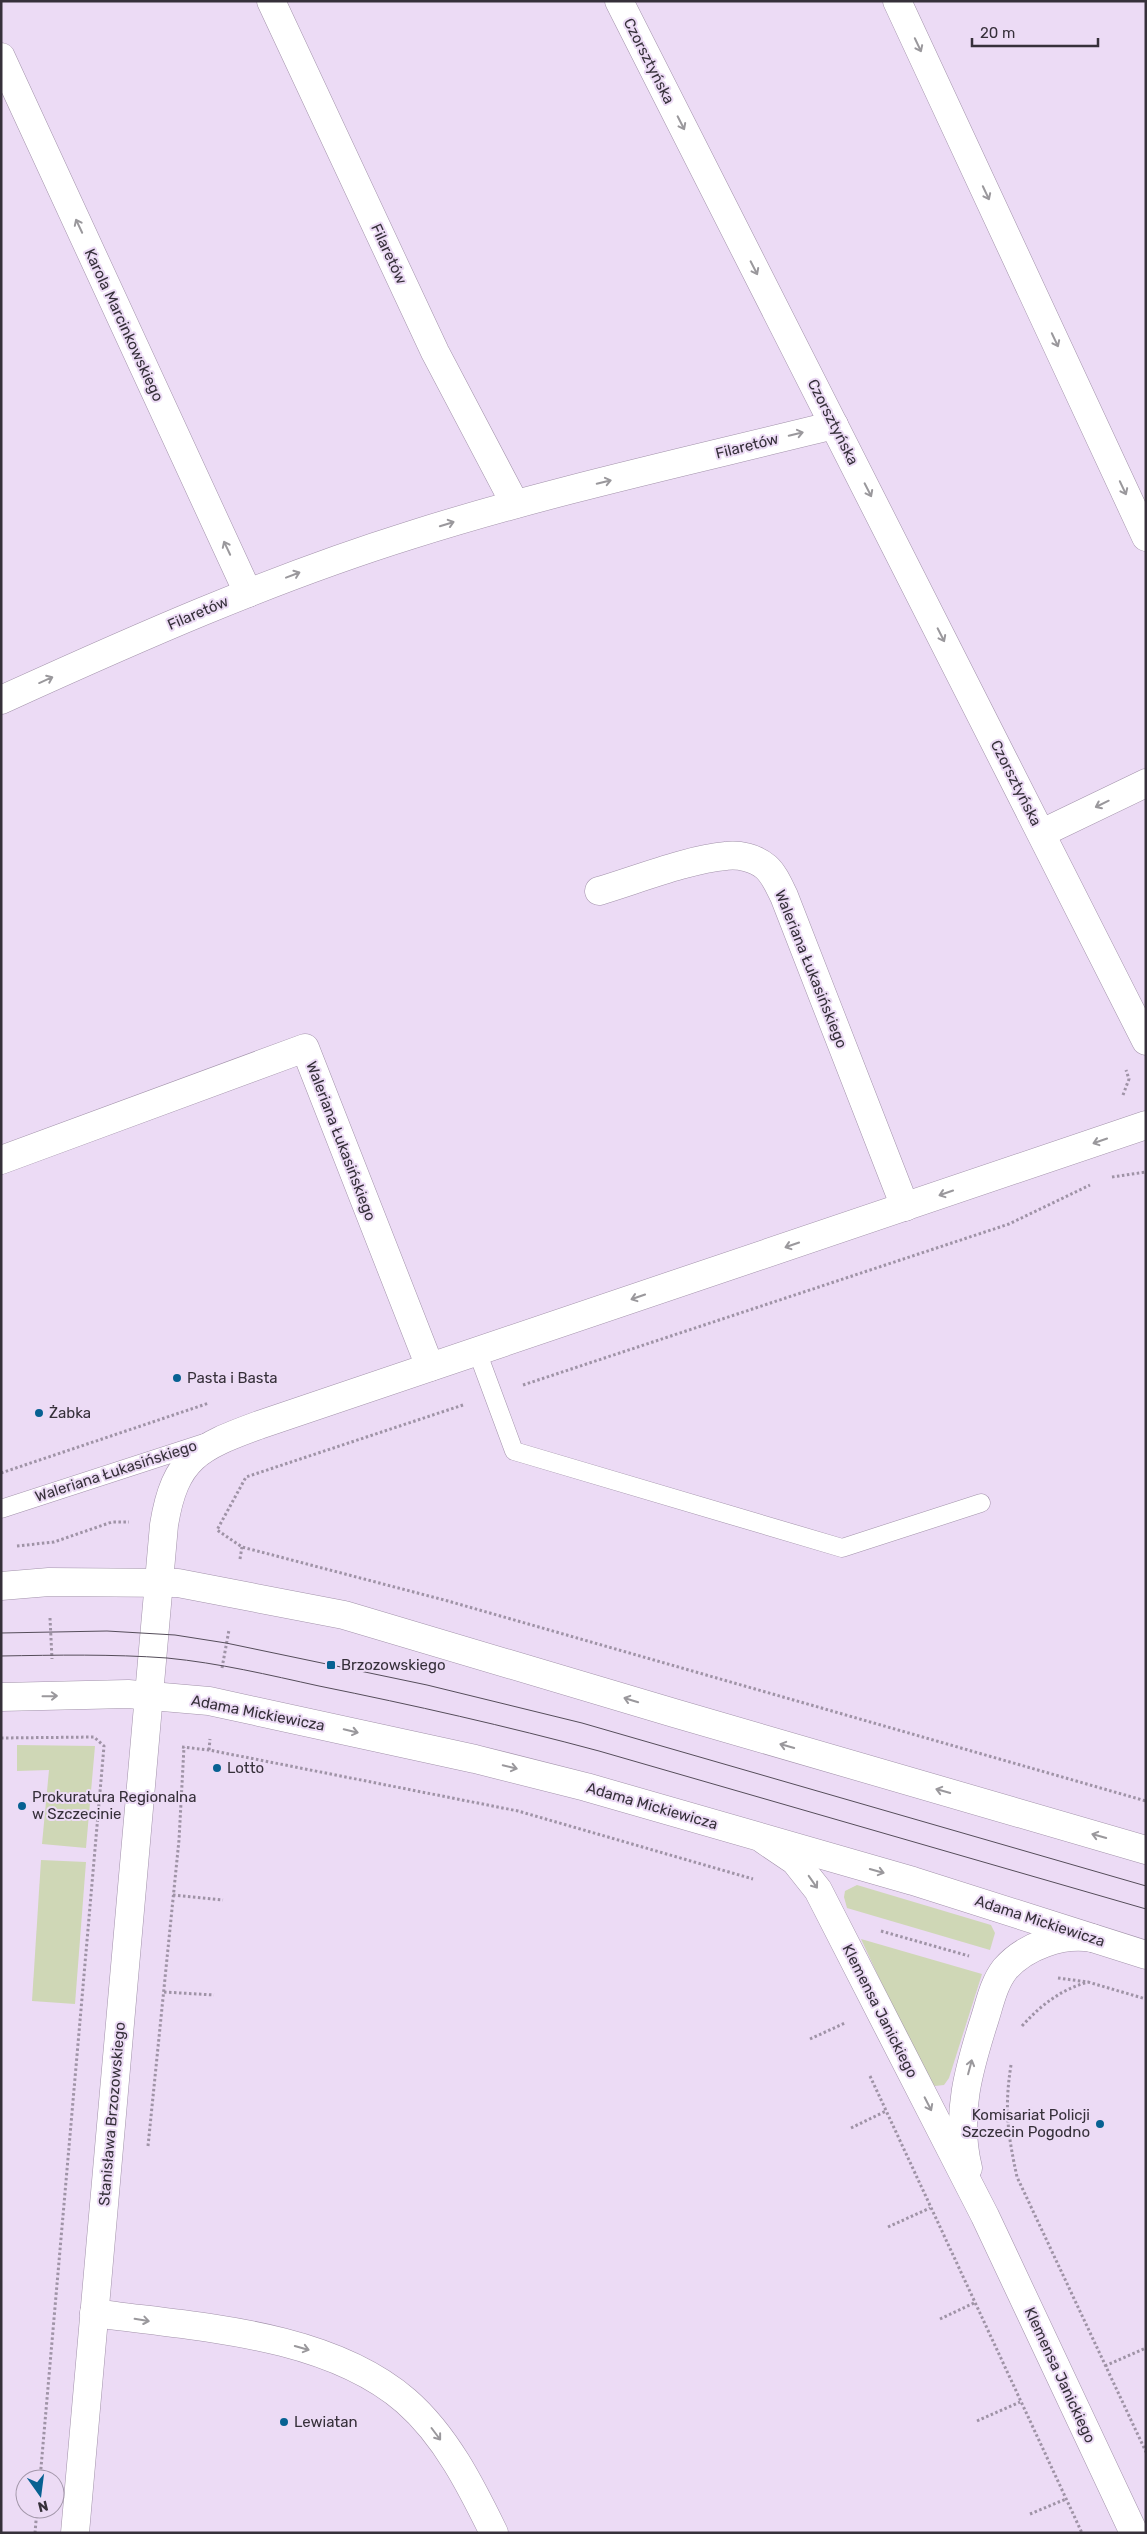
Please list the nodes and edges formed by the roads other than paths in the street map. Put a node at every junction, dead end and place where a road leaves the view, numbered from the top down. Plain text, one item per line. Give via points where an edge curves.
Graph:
1 (271, 1) edge
2 (897, 1) edge
3 (628, 4) edge
4 (1, 57) edge
5 (834, 425) junction
6 (515, 504) junction
7 (1146, 537) edge
8 (248, 593) junction
9 (1, 700) edge
10 (1146, 783) edge
11 (1042, 833) junction
12 (599, 891) dead end
13 (1146, 1041) edge
14 (1146, 1125) edge
15 (1, 1160) edge
16 (905, 1207) junction
17 (477, 1351) junction
18 (430, 1367) junction
19 (259, 1425) junction
20 (982, 1503) dead end
21 (1, 1509) edge
22 (160, 1582) junction
23 (1, 1586) edge
24 (149, 1695) junction
25 (1, 1697) edge
26 (746, 1833) junction
27 (1146, 1850) edge
28 (1097, 1939) junction
29 (1146, 1955) edge
30 (985, 2216) junction
31 (94, 2313) junction
32 (75, 2533) edge
33 (494, 2533) edge
34 (1134, 2533) edge

1 - 6 street, Filaretów via 435,352
2 -> 7 street
3 -> 5 street, Czorsztyńska
8 -> 4 street, Karola Marcinkowskiego
6 -> 5 street, Filaretów
5 -> 11 street, Czorsztyńska
8 -> 6 street, Filaretów via 409,535
9 -> 8 street, Filaretów
10 -> 11 street, Czorsztyńska
11 - 13 street, Czorsztyńska
12 - 16 street, Waleriana Łukasińskiego via 727,855 748,858 766,867 784,896
14 -> 16 street, Waleriana Łukasińskiego
15 - 18 street, Waleriana Łukasińskiego via 305,1048
16 -> 17 street, Waleriana Łukasińskiego
17 - 18 street, Waleriana Łukasińskiego
17 - 20 lane via 514,1451 842,1548
18 - 19 street, Waleriana Łukasińskiego
19 - 21 lane, Waleriana Łukasińskiego
19 - 22 street, Waleriana Łukasińskiego via 206,1447 182,1469 168,1504
22 - 23 street via 43,1582
22 - 24 street
27 -> 22 street via 683,1716 384,1625 285,1602
25 -> 24 street, Adama Mickiewicza
24 -> 26 street, Adama Mickiewicza via 228,1704 475,1759
24 - 31 street, Stanisława Brzozowskiego
26 -> 28 street, Adama Mickiewicza
26 -> 30 street, Klemensa Janickiego via 784,1852 815,1884
28 - 29 street, Adama Mickiewicza
30 -> 28 street, Klemensa Janickiego via 965,2154 963,2106 969,2070 994,1990 1012,1962 1034,1948 1066,1938
30 - 34 street, Klemensa Janickiego
31 - 32 street, Stanisława Brzozowskiego
31 -> 33 street via 256,2336 341,2362 375,2380 406,2401 432,2430 455,2460

